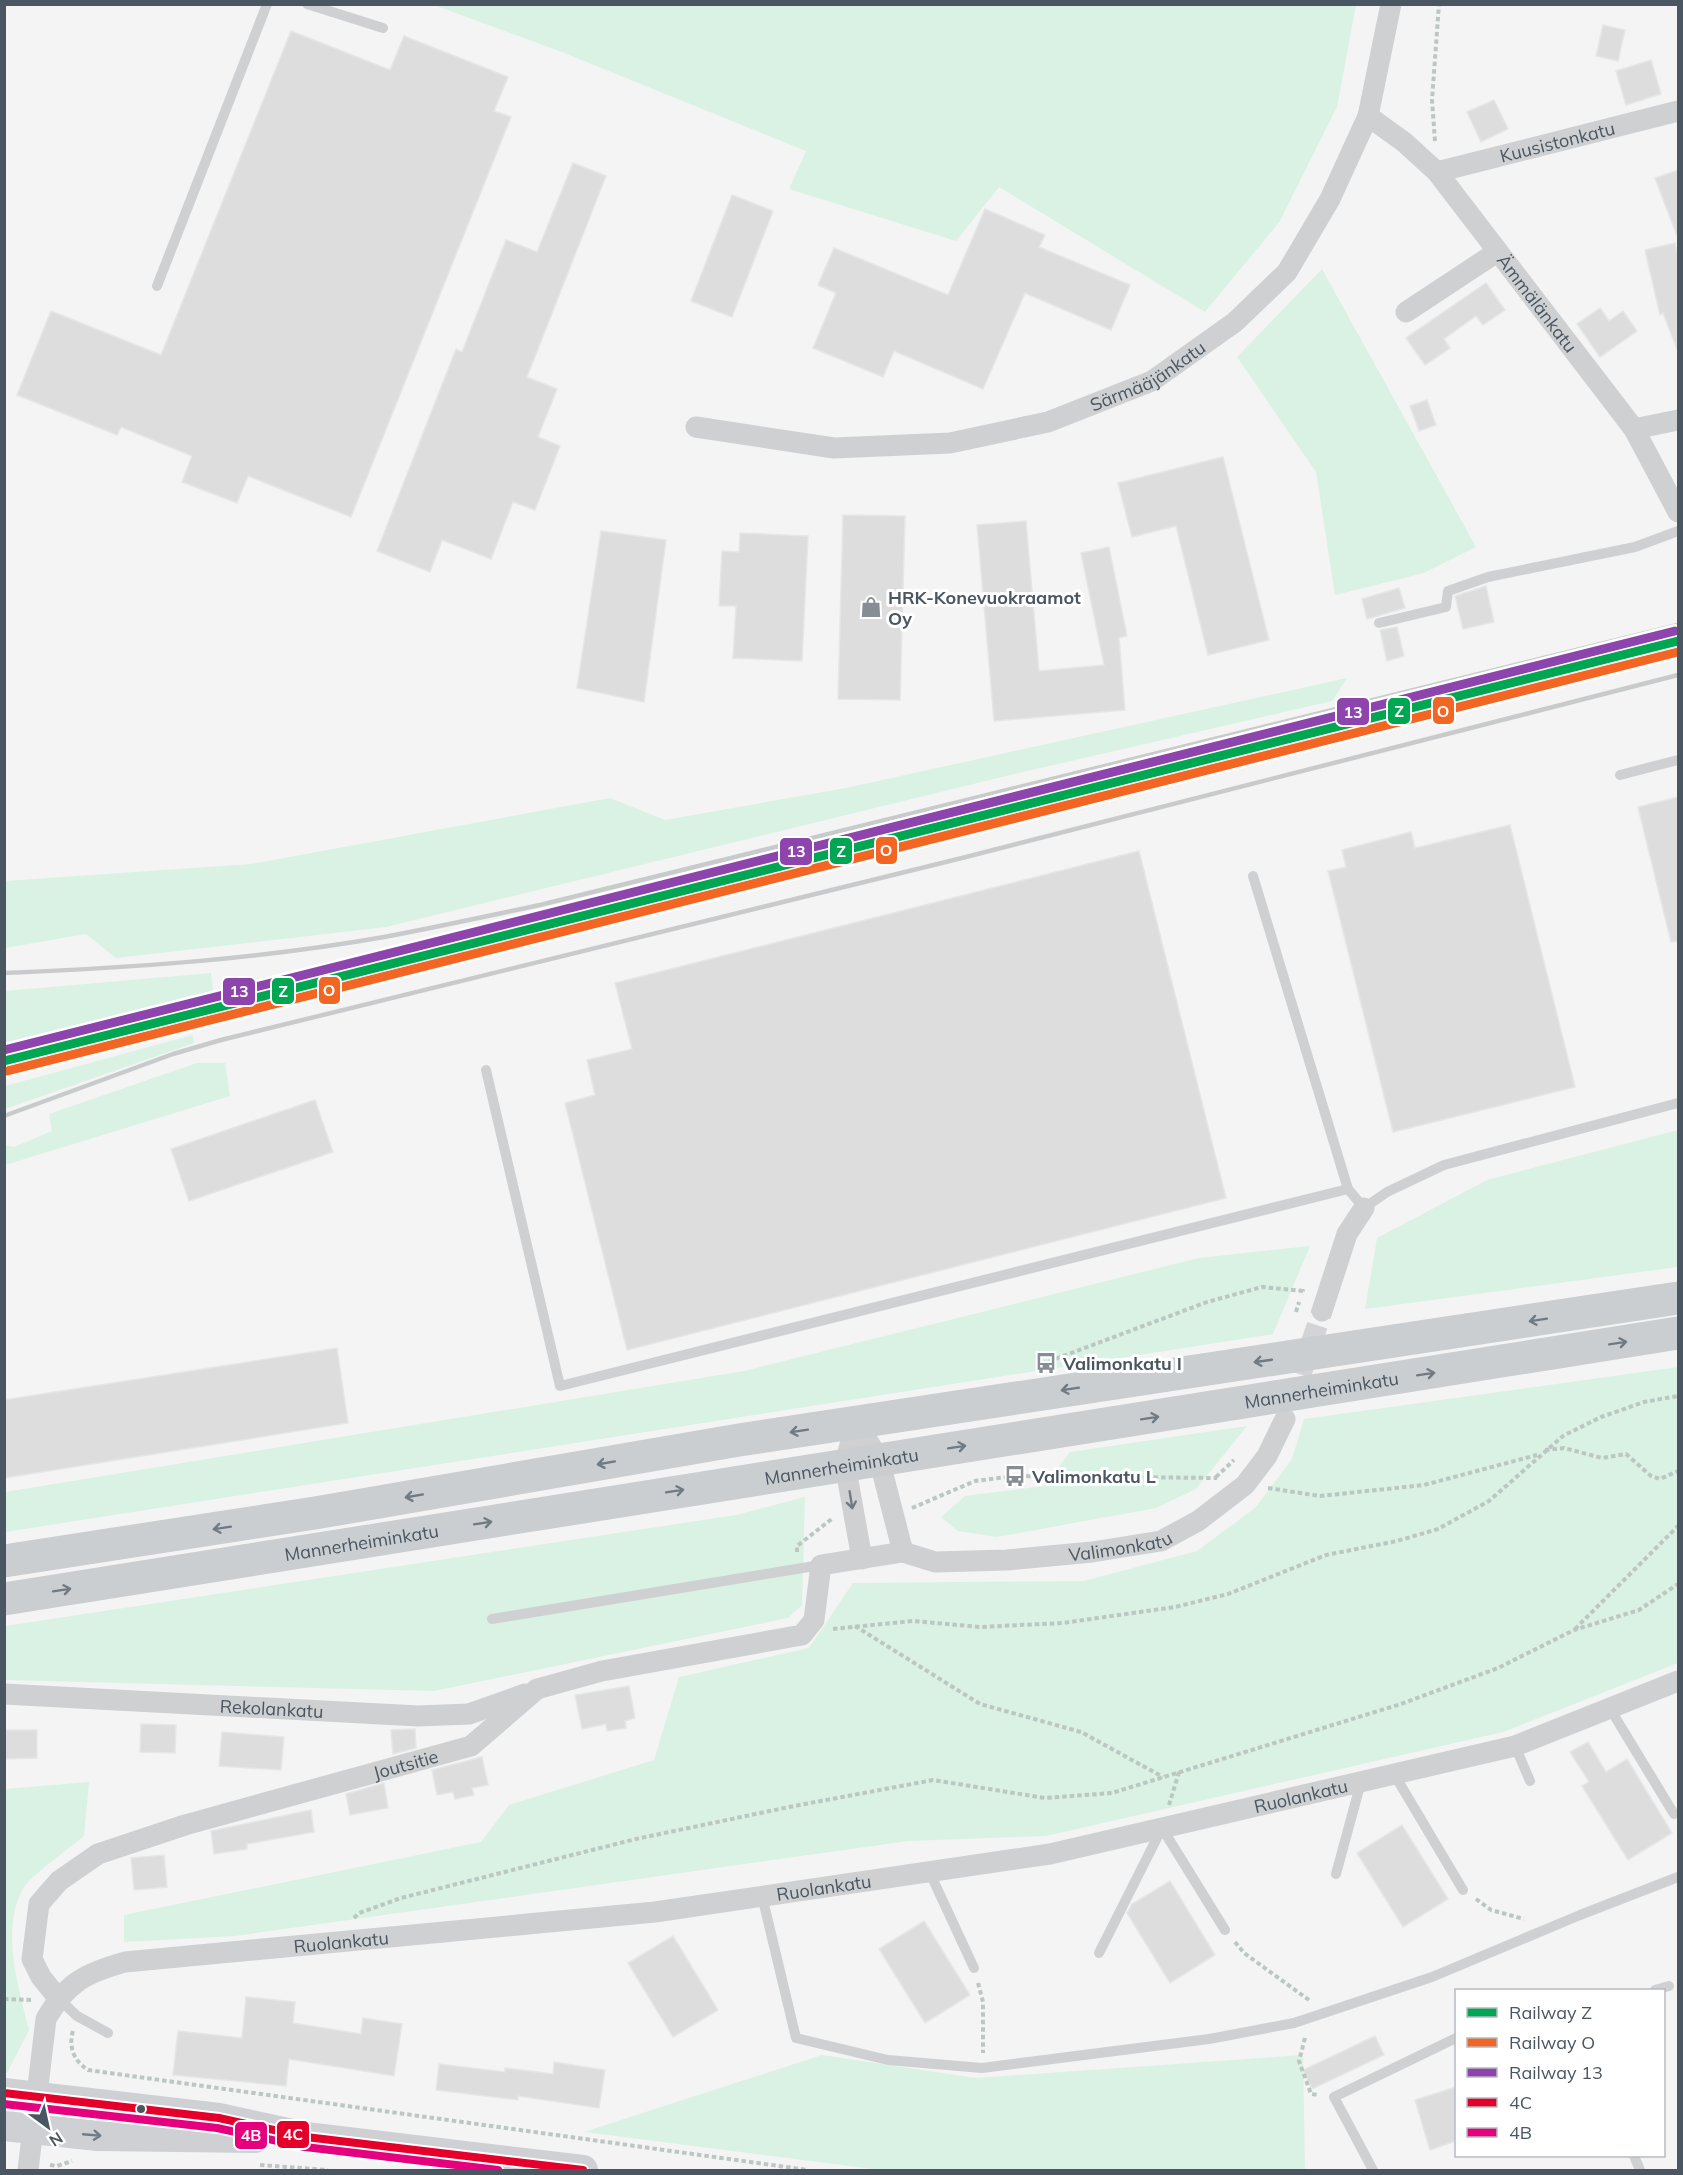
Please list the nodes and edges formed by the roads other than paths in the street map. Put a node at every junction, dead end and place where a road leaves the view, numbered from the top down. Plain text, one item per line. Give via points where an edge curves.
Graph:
1 (267, 4) edge
2 (307, 4) edge
3 (1390, 4) edge
4 (383, 28) dead end
5 (1678, 111) edge
6 (1368, 116) junction
7 (1437, 172) junction
8 (1497, 252) junction
9 (157, 286) dead end
10 (1406, 312) dead end
11 (1678, 420) edge
12 (696, 427) dead end
13 (1634, 429) junction
14 (1678, 512) edge
15 (1678, 531) edge
16 (1379, 623) dead end
17 (1678, 760) edge
18 (1620, 775) dead end
19 (1252, 876) dead end
20 (486, 1070) dead end
21 (1678, 1103) edge
22 (1348, 1189) junction
23 (1364, 1208) junction
24 (1678, 1298) edge
25 (1323, 1311) tunnel mouth
26 (1678, 1333) edge
27 (1285, 1419) tunnel mouth
28 (856, 1422) junction
29 (879, 1459) junction
30 (845, 1464) junction
31 (903, 1552) junction
32 (862, 1559) junction
33 (4, 1561) edge
34 (821, 1565) junction
35 (4, 1599) edge
36 (492, 1619) dead end
37 (1678, 1681) edge
38 (537, 1689) junction
39 (4, 1694) edge
40 (1609, 1707) junction
41 (1515, 1746) junction
42 (1395, 1774) junction
43 (1530, 1781) dead end
44 (1361, 1782) junction
45 (1674, 1814) dead end
46 (1162, 1828) junction
47 (929, 1870) junction
48 (1336, 1874) dead end
49 (1678, 1877) edge
50 (1463, 1890) road end
51 (762, 1896) junction
52 (1225, 1930) road end
53 (1099, 1953) dead end
54 (974, 1968) road end
55 (1669, 1986) dead end
56 (1658, 1989) edge
57 (58, 1998) junction
58 (108, 2033) dead end
59 (1455, 2038) edge
60 (4, 2093) edge
61 (35, 2096) junction
62 (19, 2128) edge
63 (306, 2137) junction
64 (28, 2170) edge
65 (583, 2170) edge
66 (1373, 2170) edge

1 - 9 lane
2 - 4 lane
3 - 6 street, Särmääjänkatu
5 - 7 street, Kuusistonkatu
6 - 7 street, Ämmälänkatu
6 - 12 street, Särmääjänkatu via 1330,199 1287,272 1235,322 1152,381 1048,422 950,443 834,448
7 - 8 street, Ämmälänkatu
8 - 10 street
8 - 13 street, Ämmälänkatu
11 - 13 street
13 - 14 street, Ämmälänkatu
15 - 16 lane via 1635,547 1488,577 1448,591 1446,607
17 - 18 lane
19 - 22 lane
20 - 22 lane via 560,1386
21 - 23 lane via 1444,1165 1386,1192
22 - 23 lane
23 - 25 street via 1347,1234
24 -> 28 main road, Mannerheiminkatu
29 -> 26 main road, Mannerheiminkatu
27 - 31 street, Valimonkatu via 1267,1456 1245,1485 1198,1521 1161,1541 1007,1560 935,1562
28 - 29 street
28 - 30 street
28 -> 33 main road, Mannerheiminkatu
29 - 30 main road, Mannerheiminkatu
29 - 31 street
30 -> 32 street
35 -> 30 main road, Mannerheiminkatu
31 - 32 street, Valimonkatu
32 - 34 street, Valimonkatu
34 - 36 lane
34 - 38 street, Joutsitie via 814,1620 802,1635 602,1671
37 - 40 street, Ruolankatu
38 - 39 street, Rekolankatu via 469,1714 418,1716
38 - 57 street, Joutsitie via 471,1746 186,1825 98,1854 59,1881 39,1904 32,1959
40 - 41 street, Ruolankatu
40 - 45 lane
41 - 42 street, Ruolankatu
41 - 43 lane
42 - 44 street, Ruolankatu
42 - 50 lane
44 - 46 street, Ruolankatu
44 - 48 lane
46 - 47 street, Ruolankatu via 1050,1854
46 - 52 lane
46 - 53 lane
47 - 51 street, Ruolankatu
47 - 54 lane
49 - 51 lane via 1432,1977 1310,2018 1209,2039 982,2068 888,2060 796,2038
51 - 57 street, Ruolankatu via 656,1912 125,1962 98,1969 73,1983
55 - 56 lane
57 - 58 lane via 77,2016
57 - 61 street, Ruolankatu via 46,2019
59 - 66 lane via 1334,2097
60 - 61 main road
61 - 62 street, Ruolankatu
61 - 63 main road via 219,2118
62 -> 63 main road via 98,2136
62 - 64 street, Ruolankatu
63 - 65 main road

